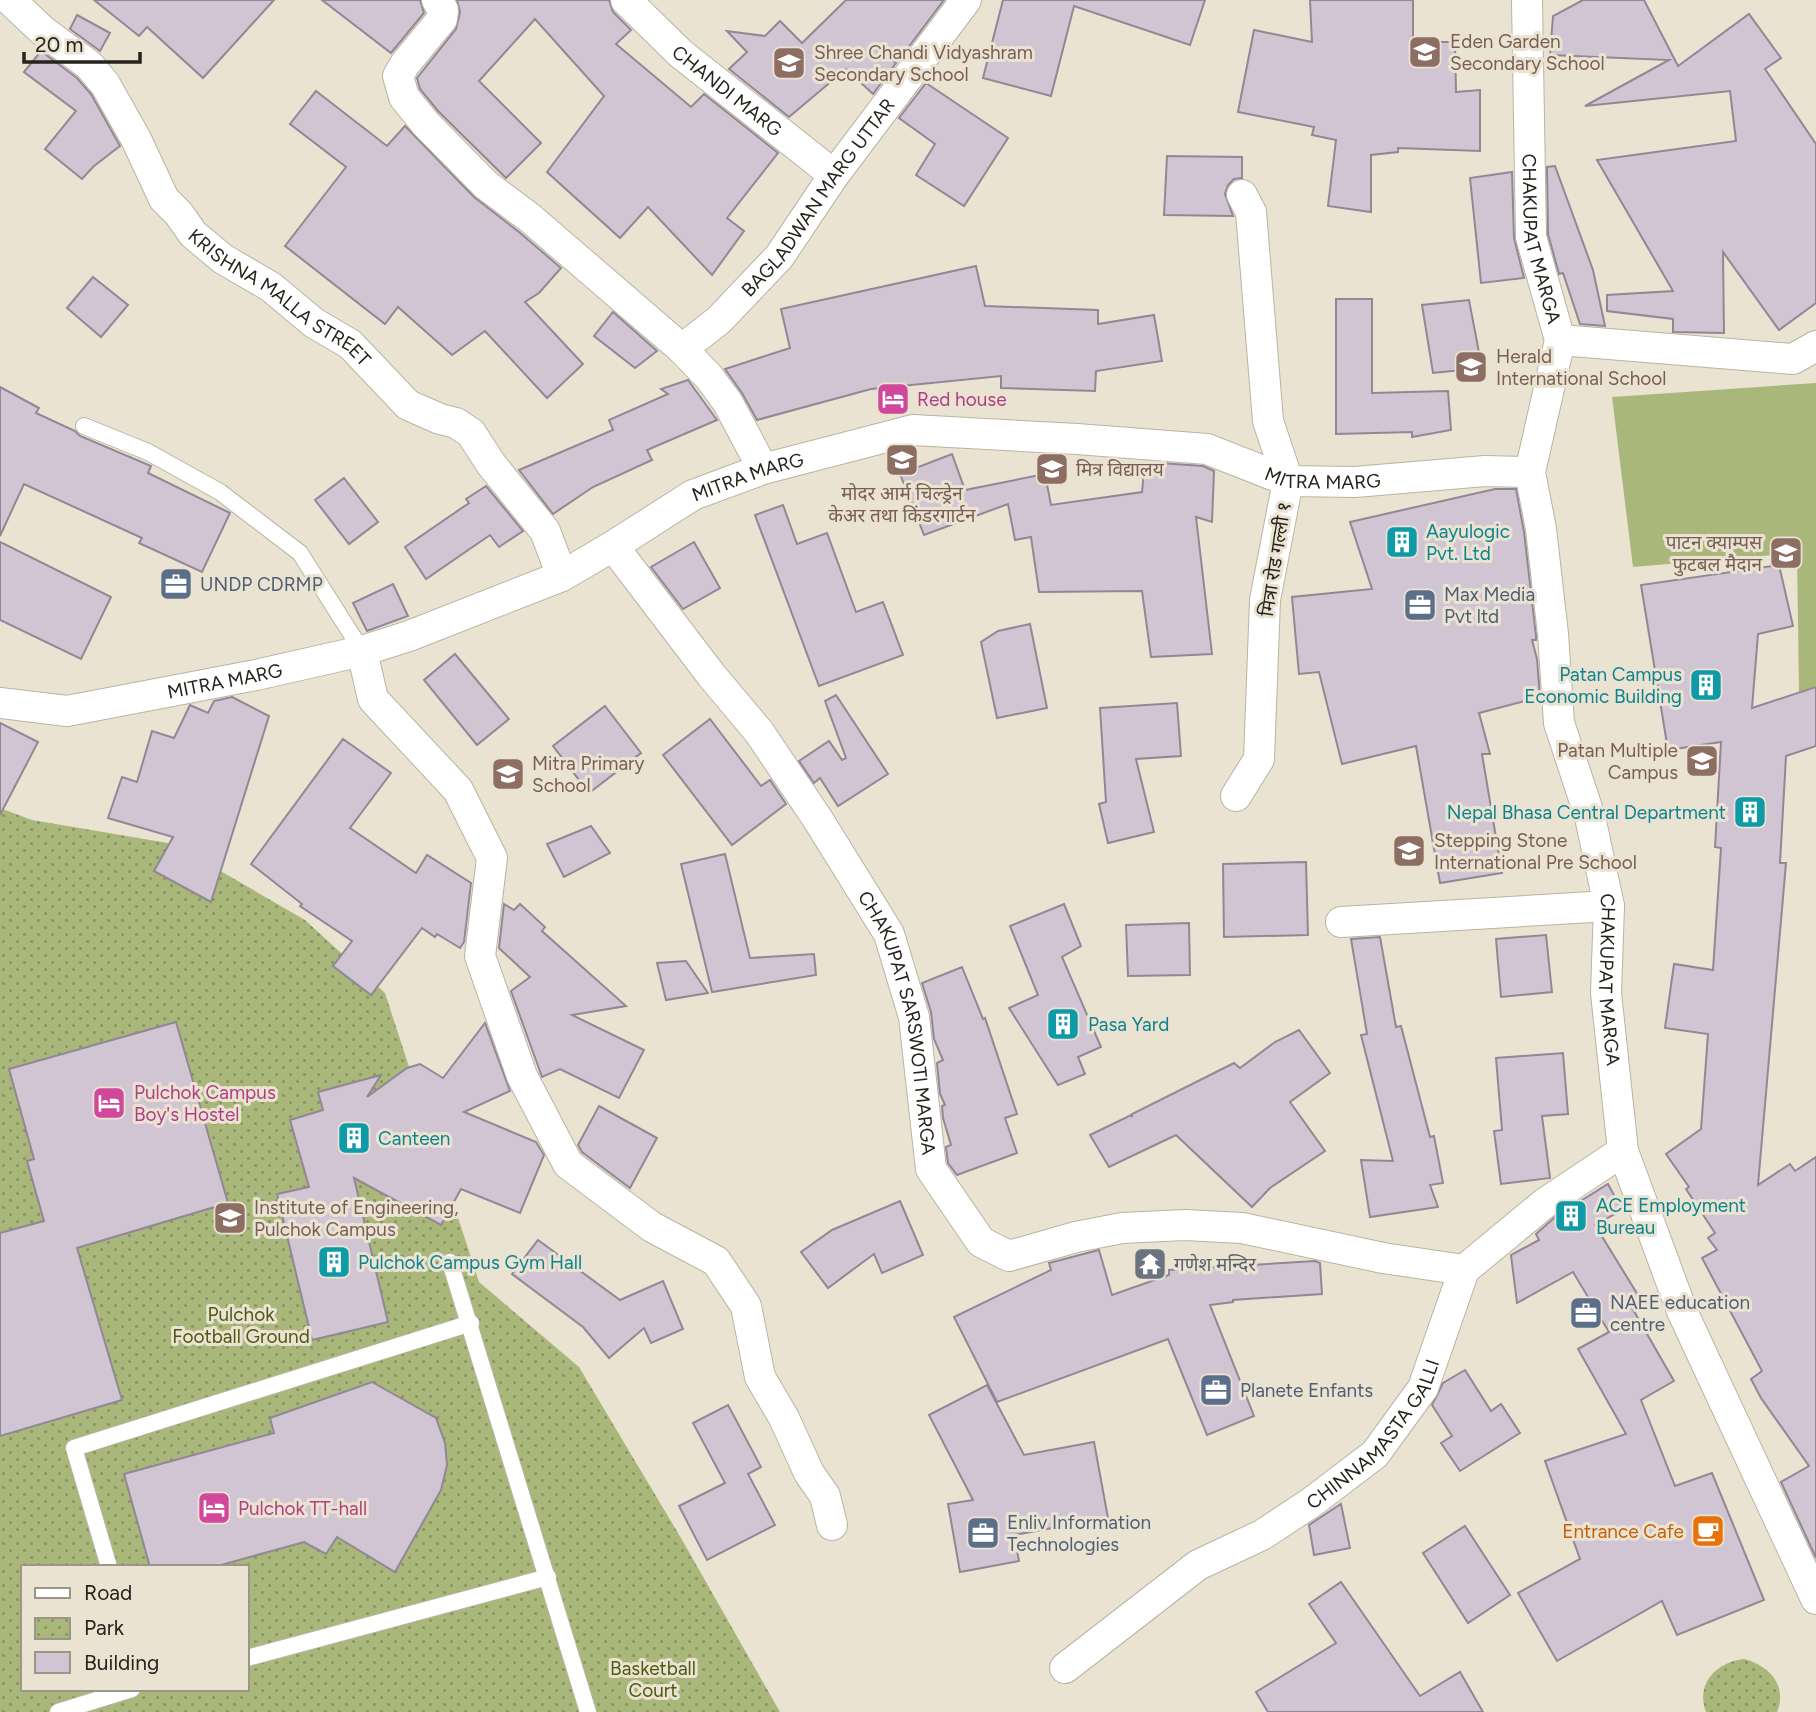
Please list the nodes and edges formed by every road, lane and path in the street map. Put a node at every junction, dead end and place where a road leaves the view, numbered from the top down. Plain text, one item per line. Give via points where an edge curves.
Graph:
1 (10, 0) edge
2 (438, 0) edge
3 (626, 0) edge
4 (966, 0) edge
5 (1527, 0) edge
6 (834, 175) junction
7 (1242, 195) dead end
8 (1560, 340) junction
9 (1816, 346) edge
10 (682, 349) junction
11 (84, 426) dead end
12 (763, 469) junction
13 (1530, 472) junction
14 (1288, 481) junction
15 (613, 547) junction
16 (562, 576) junction
17 (362, 650) junction
18 (0, 703) edge
19 (1236, 796) dead end
20 (1609, 906) junction
21 (1341, 922) dead end
22 (1623, 1151) junction
23 (450, 1262) dead end
24 (1464, 1270) junction
25 (471, 1323) junction
26 (832, 1525) dead end
27 (108, 1565) edge
28 (548, 1577) junction
29 (1816, 1599) edge
30 (248, 1658) edge
31 (1066, 1668) dead end
32 (126, 1691) edge
33 (58, 1712) edge
34 (589, 1712) edge

1 - 16 street, KRISHNA MALLA STREET via 43,32 89,65 105,84 164,199 193,234 350,344 408,405 471,433 545,531
2 - 10 street via 442,19 398,76 404,97 486,185
3 - 6 street, CHANDI MARG via 680,53
4 - 6 street, BAGLADWAN MARG UTTAR
5 - 8 street, CHAKUPAT MARGA via 1531,237
6 - 10 street, BAGLADWAN MARG UTTAR via 779,257 719,320
7 - 14 street, मित्रा रोड गल्ली १ via 1251,212 1268,421
8 - 9 street via 1793,359
8 - 13 street, CHAKUPAT MARGA
10 - 12 street via 729,403
11 - 17 lane via 148,452 220,492 300,553
12 - 14 street, MITRA MARG via 913,430 1207,449
12 - 15 street, MITRA MARG via 693,495
13 - 14 street, MITRA MARG
13 - 20 street, CHAKUPAT MARGA via 1541,529 1559,723 1590,817
14 - 19 street, मित्रा रोड गल्ली १ via 1265,600 1259,759
15 - 16 street, MITRA MARG
15 - 24 street, CHAKUPAT SARSWOTI MARGA via 759,732 889,933 914,1017 931,1169 981,1242 1009,1255 1122,1228 1208,1226 1242,1228
16 - 17 street, MITRA MARG
17 - 18 street, MITRA MARG via 67,711
17 - 26 street via 373,699 458,790 492,858 480,956 522,1076 568,1164 652,1227 716,1261 746,1306 760,1377 825,1496
20 - 21 street
20 - 22 street, CHAKUPAT MARGA via 1606,993
22 - 24 street via 1545,1203
22 - 29 street, CHAKUPAT MARGA via 1682,1311
23 - 25 lane
24 - 31 street, CHINNAMASTA GALLI via 1423,1388 1375,1454 1262,1535 1198,1565
25 - 27 lane via 74,1448
25 - 28 lane
28 - 30 lane
28 - 34 lane
32 - 33 lane

